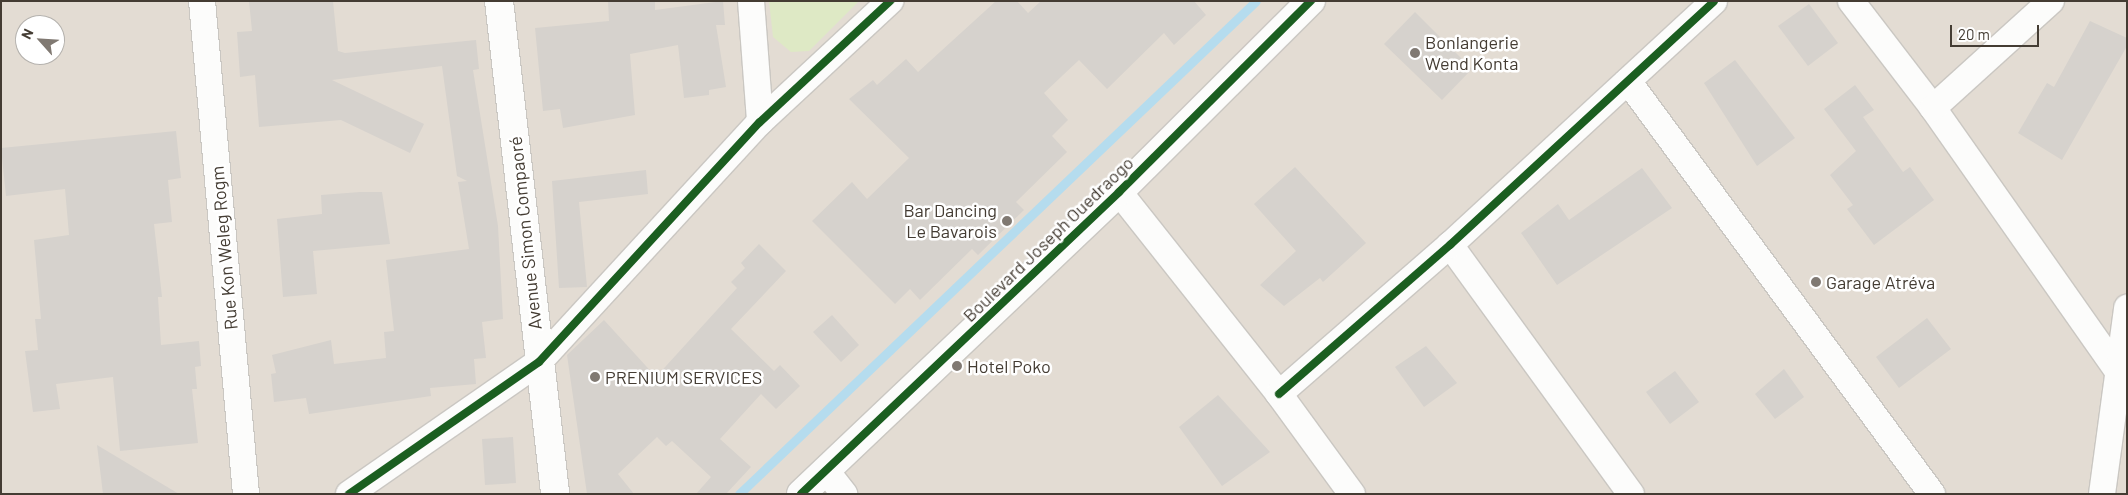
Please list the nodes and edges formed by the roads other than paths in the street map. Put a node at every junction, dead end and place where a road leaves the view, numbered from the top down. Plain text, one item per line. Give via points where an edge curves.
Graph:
1 (202, 1) edge
2 (500, 1) edge
3 (751, 1) edge
4 (890, 1) edge
5 (1311, 1) edge
6 (1714, 1) edge
7 (1851, 1) edge
8 (2051, 1) edge
9 (1628, 81) junction
10 (1933, 108) junction
11 (760, 122) junction
12 (1119, 192) junction
13 (1450, 245) junction
14 (2127, 308) edge
15 (539, 362) junction
16 (2117, 370) junction
17 (1279, 394) junction
18 (827, 472) junction
19 (246, 494) edge
20 (349, 494) edge
21 (555, 494) edge
22 (802, 494) edge
23 (844, 494) edge
24 (1352, 494) edge
25 (1631, 494) edge
26 (1932, 494) edge
27 (2102, 494) edge

1 - 19 street, Rue Kon Weleg Rogm
2 - 15 street, Avenue Simon Compaoré
3 - 11 street
4 - 11 street
5 - 12 street, Boulevard Joseph Ouedraogo
6 - 9 street
7 - 10 street
8 - 10 street
9 - 13 street
9 - 26 street
10 - 16 street
11 - 15 street
12 - 17 street
12 - 18 street, Boulevard Joseph Ouedraogo
13 - 17 street
13 - 25 street
14 - 16 street
15 - 20 street
15 - 21 street, Avenue Simon Compaoré
16 - 27 street
17 - 24 street
18 - 22 street, Boulevard Joseph Ouedraogo
18 - 23 street

